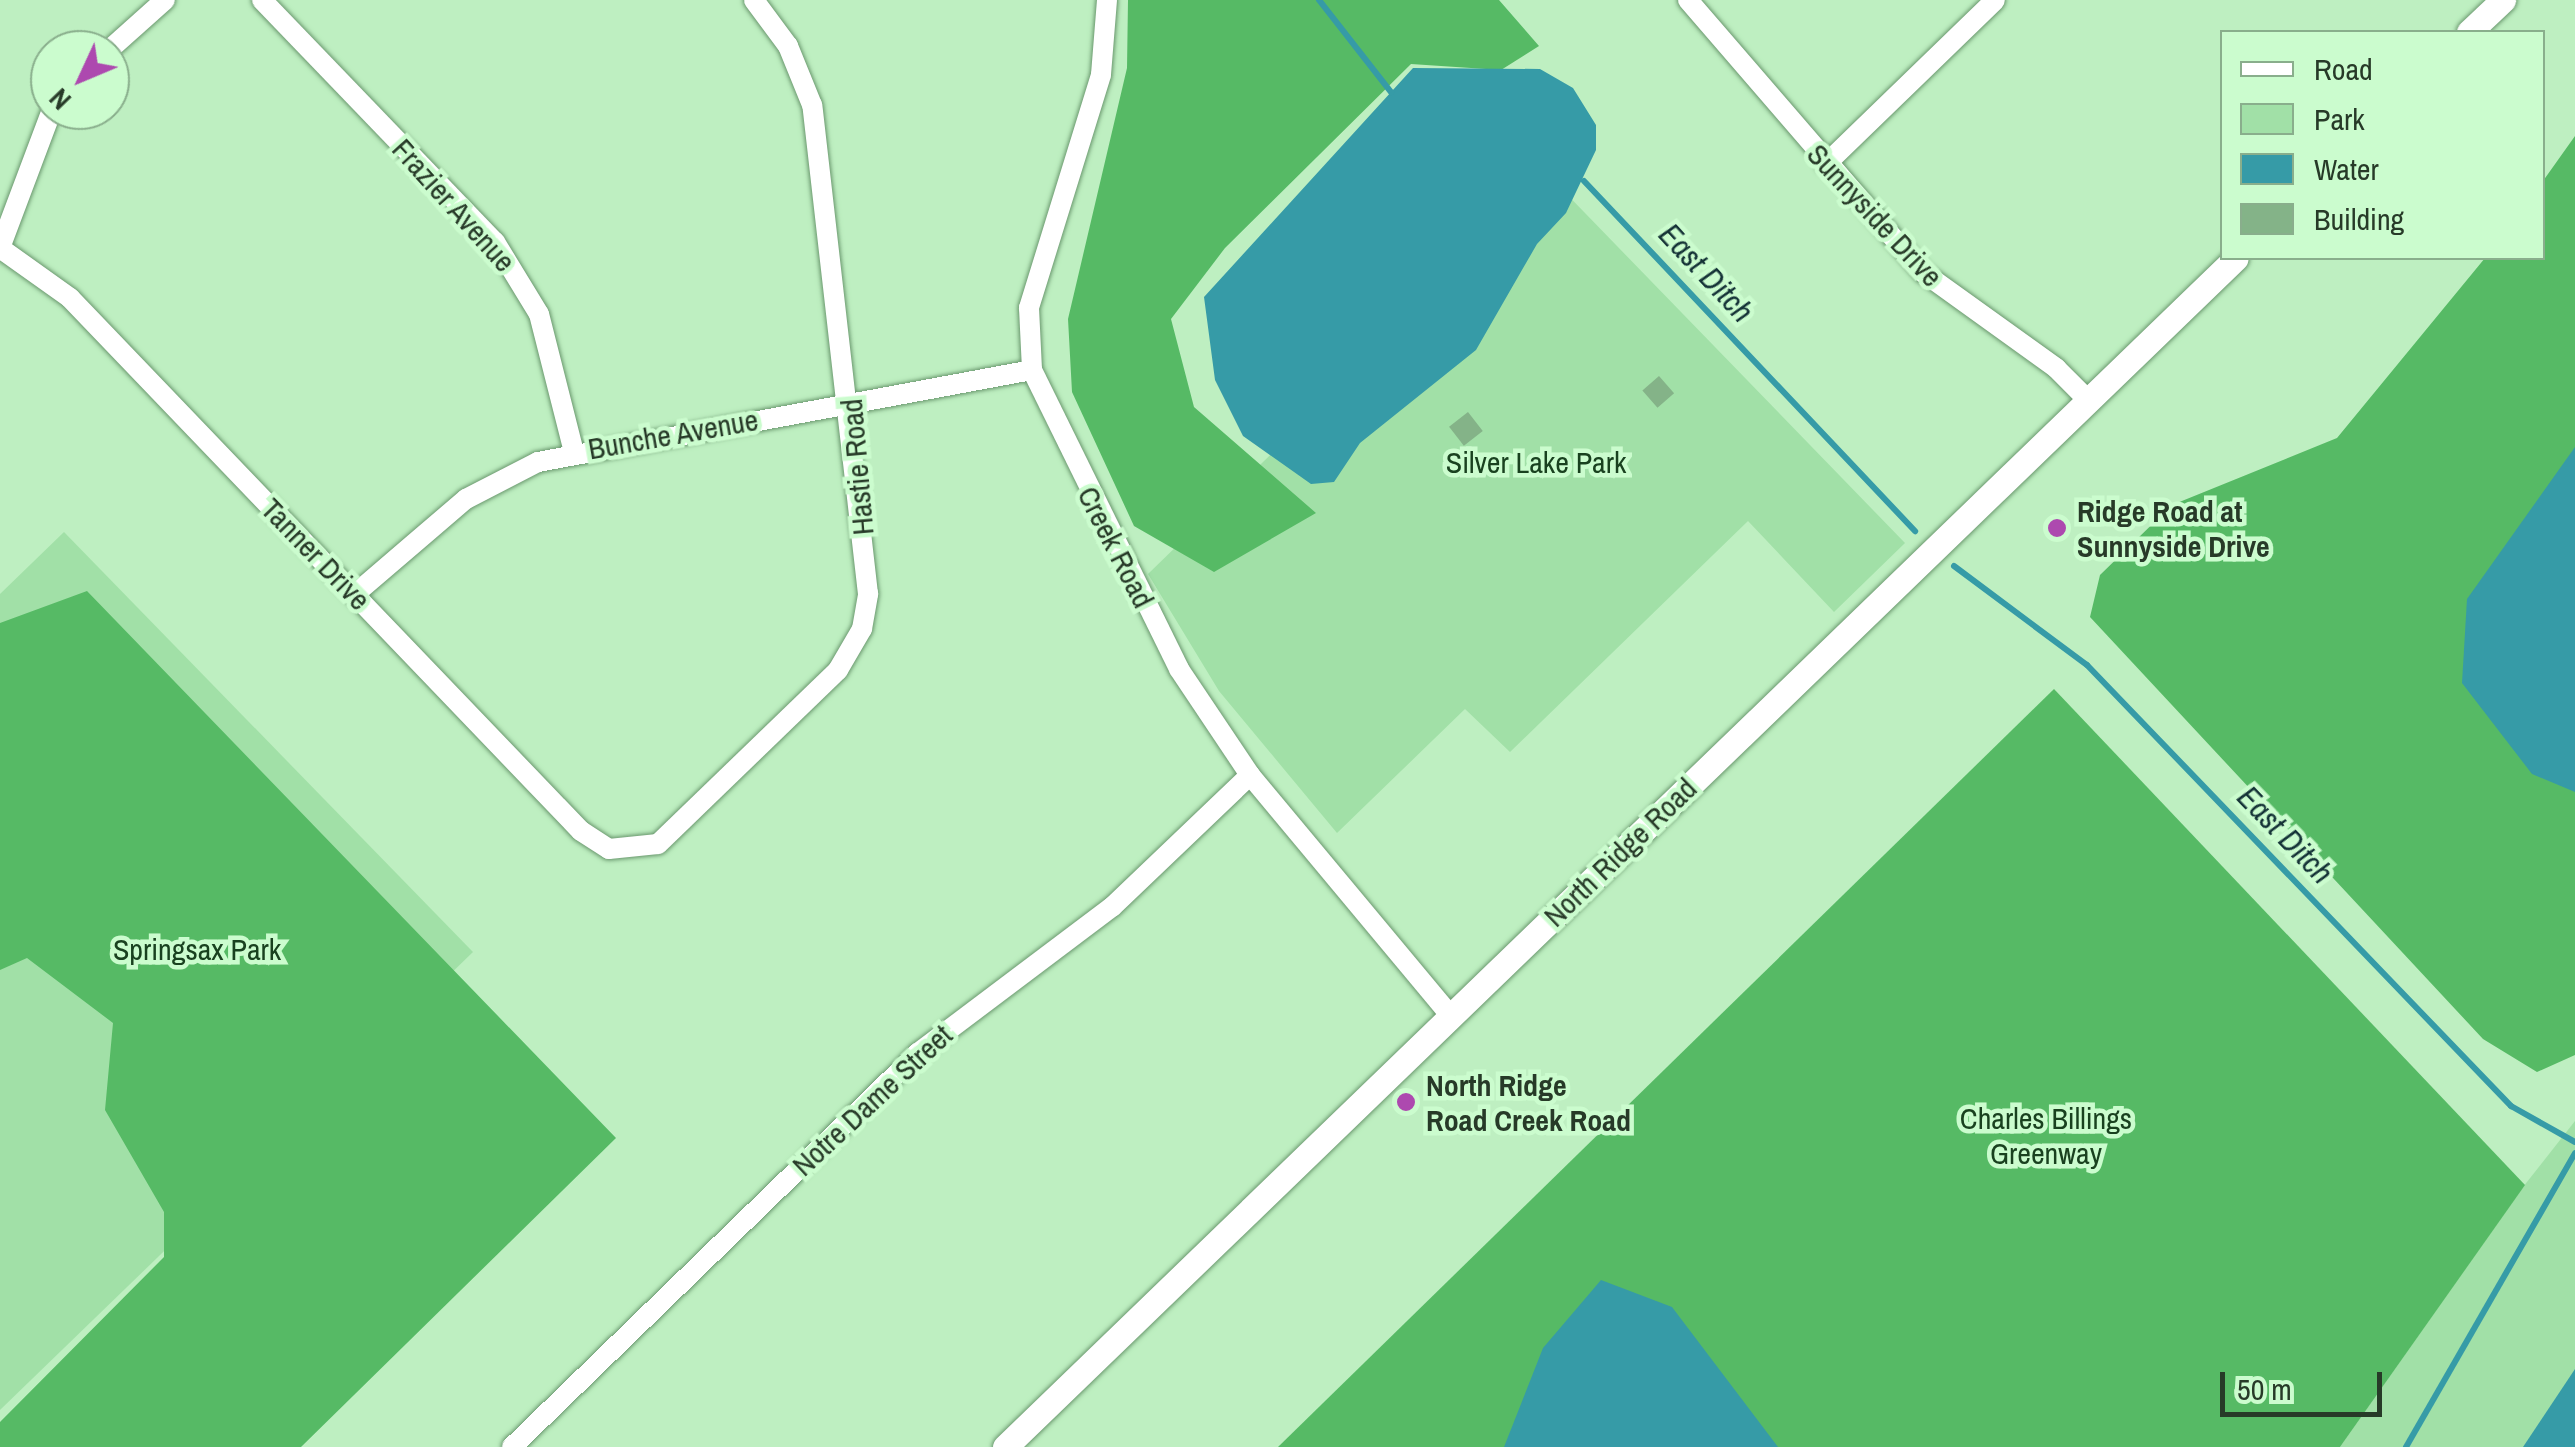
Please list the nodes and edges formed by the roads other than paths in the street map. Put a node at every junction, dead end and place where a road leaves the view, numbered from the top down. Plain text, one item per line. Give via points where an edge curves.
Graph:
1 (166, 0) edge
2 (262, 0) edge
3 (754, 0) edge
4 (1106, 0) edge
5 (1688, 0) edge
6 (1995, 0) edge
7 (2502, 0) edge
8 (2471, 30) edge
9 (130, 32) edge
10 (44, 130) edge
11 (1826, 164) junction
12 (0, 248) edge
13 (2234, 260) edge
14 (1032, 370) junction
15 (2088, 400) junction
16 (851, 402) junction
17 (574, 452) junction
18 (355, 594) junction
19 (1250, 775) junction
20 (633, 851) joint
21 (1451, 1016) junction
22 (512, 1447) edge
23 (1006, 1447) edge

1 - 9 street
2 - 17 street, Frazier Avenue via 495,242 540,314
3 - 16 street, Hastie Road via 788,46 812,105
4 - 14 street, Creek Road via 1101,75 1029,308
5 - 11 street, Sunnyside Drive
6 - 11 street
7 - 8 street
10 - 12 street
11 - 15 street, Sunnyside Drive via 1924,273 2056,368
12 - 18 street, Tanner Drive via 70,298
13 - 15 street, North Ridge Road
14 - 16 street, Bunche Avenue
14 - 19 street, Creek Road via 1170,653
15 - 21 street, North Ridge Road
16 - 17 street, Bunche Avenue
16 - 20 street, Hastie Road via 868,594 862,629 816,696 674,834
17 - 18 street, Bunche Avenue via 466,499
18 - 20 street, Tanner Drive via 581,832 609,849
19 - 21 street, Creek Road
19 - 22 street, Notre Dame Street via 1112,907 918,1052
21 - 23 street, North Ridge Road

